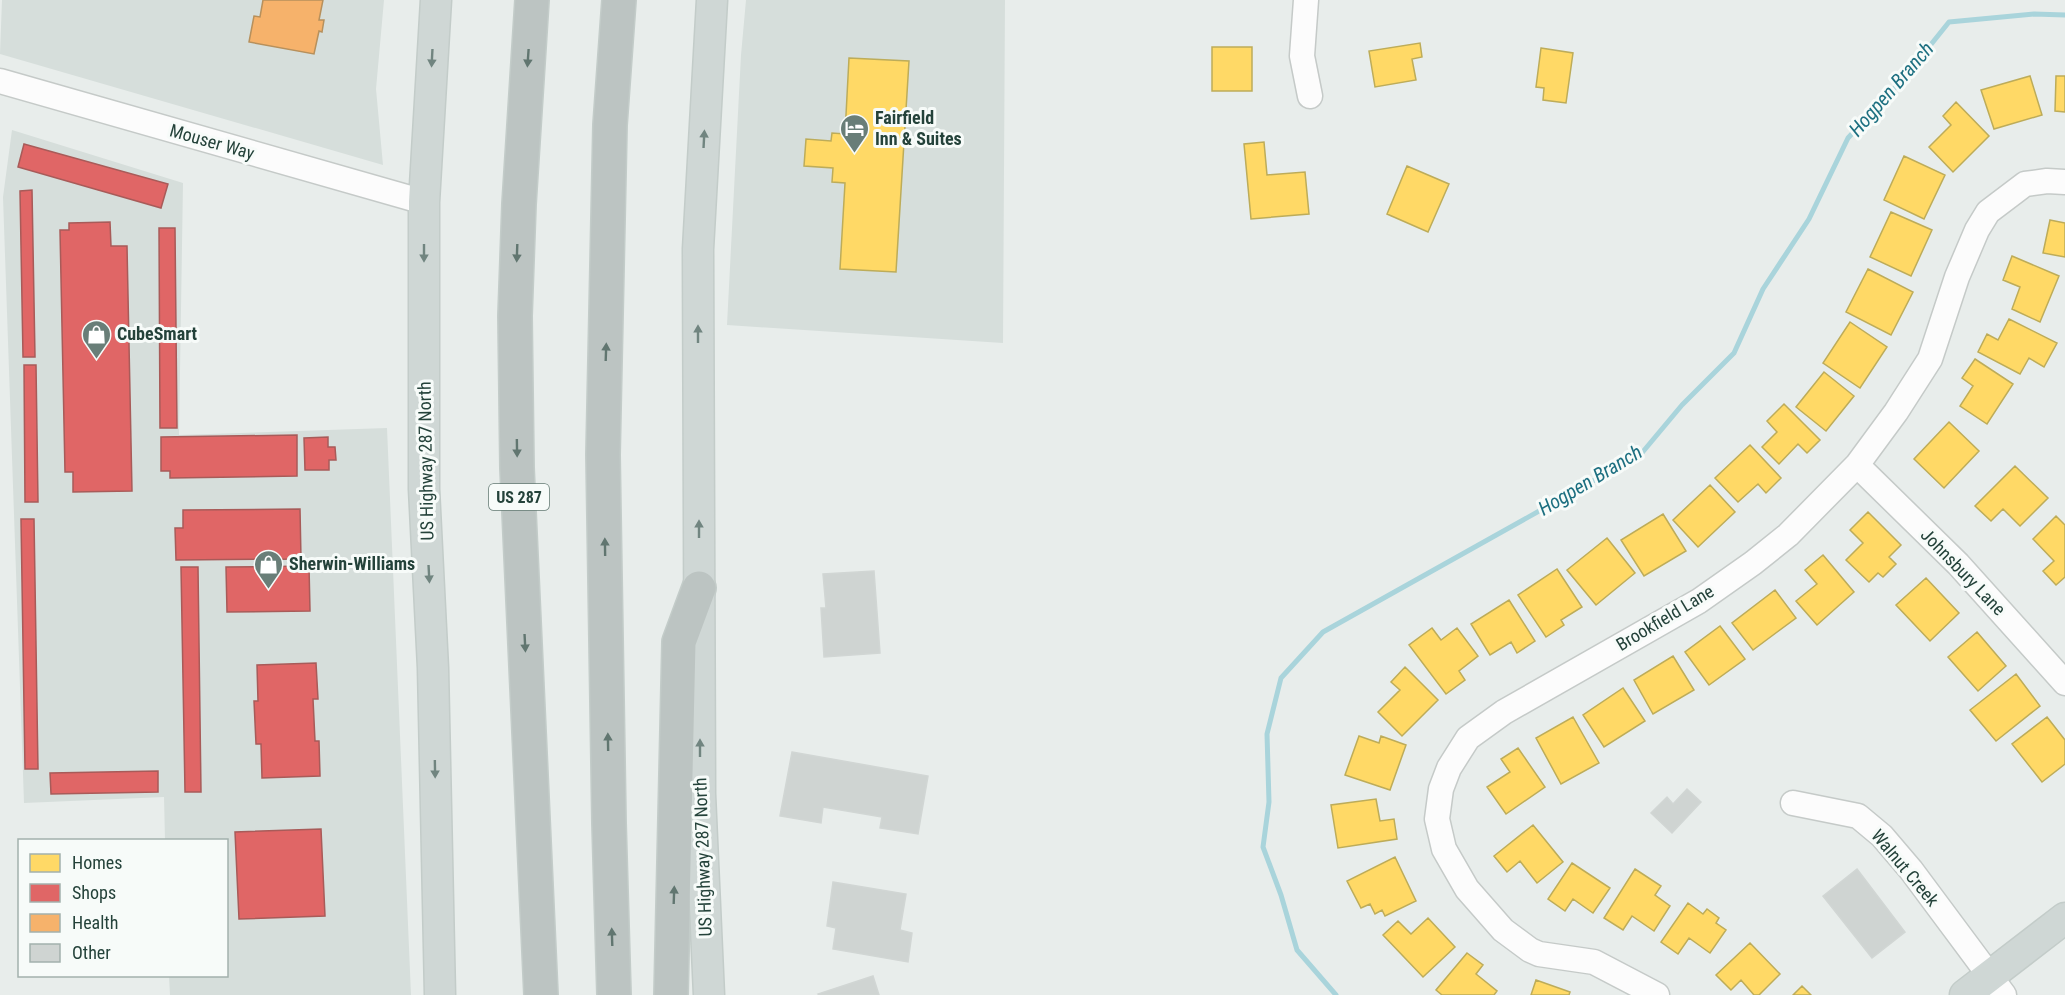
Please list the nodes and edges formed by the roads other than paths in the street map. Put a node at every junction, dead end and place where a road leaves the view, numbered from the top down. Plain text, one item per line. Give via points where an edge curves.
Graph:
1 (435, 0) edge
2 (532, 0) edge
3 (619, 0) edge
4 (712, 0) edge
5 (1306, 0) edge
6 (0, 81) edge
7 (1310, 96) dead end
8 (2065, 182) edge
9 (423, 202) junction
10 (1857, 465) junction
11 (699, 588) junction
12 (2065, 683) edge
13 (1793, 803) dead end
14 (2065, 918) edge
15 (1997, 985) edge
16 (440, 995) edge
17 (541, 995) edge
18 (614, 995) edge
19 (671, 995) edge
20 (709, 995) edge
21 (1657, 995) edge
22 (1965, 995) edge

1 -> 9 main road, US Highway 287 North
2 -> 17 highway, US 287 via 515,316
18 -> 3 highway via 603,456 610,125
11 -> 4 main road, US Highway 287 North via 698,249
5 - 7 street via 1302,56
6 - 9 street, Mouser Way
8 - 10 street, Brookfield Lane via 2025,184 1988,212 1957,277 1930,359
9 -> 16 main road, US Highway 287 North via 424,489 433,668
10 - 12 street, Johnsbury Lane via 1958,564
10 - 21 street, Brookfield Lane via 1788,535 1699,601 1504,712 1468,738 1441,789 1437,819 1444,849 1467,889 1503,930 1539,954 1594,962
19 -> 11 highway via 680,642
20 -> 11 main road, US Highway 287 North via 700,794
13 - 15 street, Walnut Creek via 1858,816 1882,836
14 - 15 main road
15 - 22 main road

